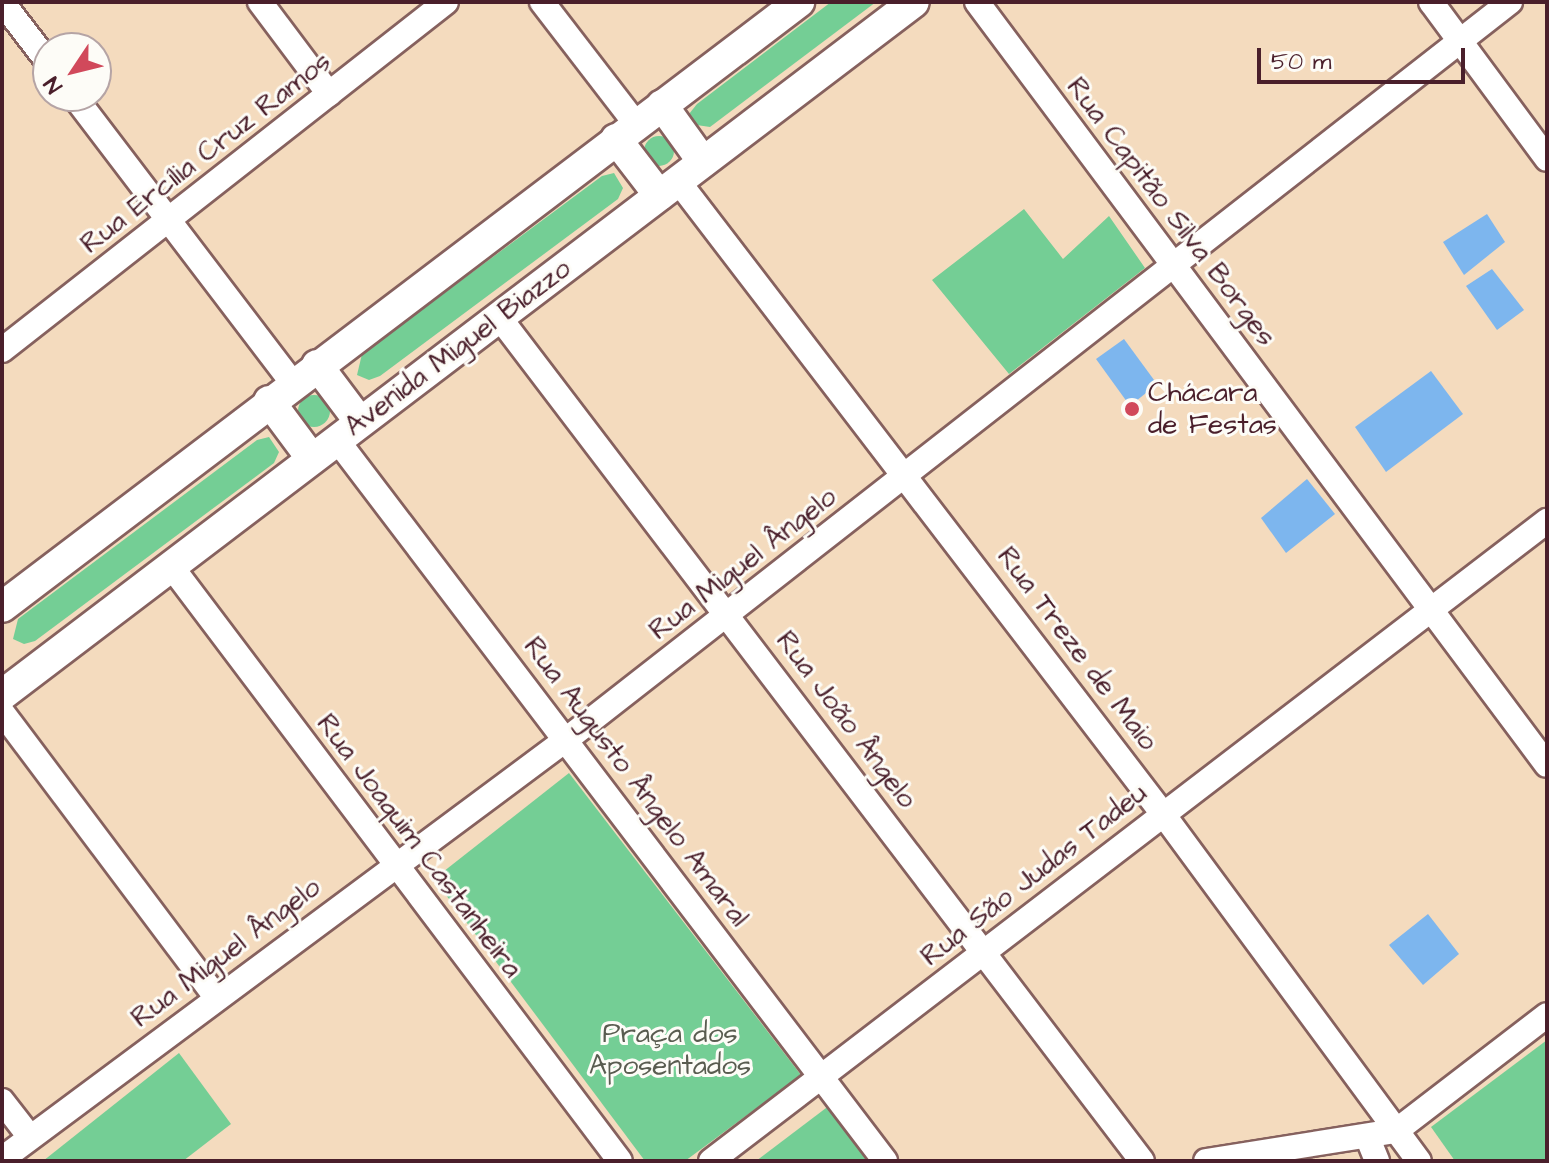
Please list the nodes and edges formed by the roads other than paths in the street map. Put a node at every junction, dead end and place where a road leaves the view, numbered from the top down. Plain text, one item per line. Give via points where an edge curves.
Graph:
1 (2, 2) edge
2 (260, 2) edge
3 (446, 2) edge
4 (542, 2) edge
5 (799, 2) edge
6 (914, 2) edge
7 (977, 2) edge
8 (1431, 2) edge
9 (1510, 2) edge
10 (32, 41) edge
11 (1460, 41) junction
12 (329, 94) junction
13 (662, 105) junction
14 (86, 112) edge
15 (626, 132) junction
16 (1547, 159) edge
17 (703, 162) junction
18 (668, 188) junction
19 (169, 220) junction
20 (1176, 268) junction
21 (499, 317) junction
22 (2, 350) edge
23 (305, 374) junction
24 (269, 401) junction
25 (349, 431) junction
26 (312, 459) junction
27 (907, 475) junction
28 (1547, 521) edge
29 (171, 566) junction
30 (2, 607) edge
31 (1428, 612) junction
32 (728, 613) junction
33 (7, 680) edge
34 (2, 712) edge
35 (567, 739) junction
36 (1547, 765) edge
37 (1163, 814) junction
38 (395, 865) junction
39 (983, 952) junction
40 (217, 998) junction
41 (1547, 1015) edge
42 (821, 1077) junction
43 (2, 1101) edge
44 (1396, 1131) junction
45 (1367, 1136) junction
46 (30, 1137) junction
47 (2, 1159) edge
48 (620, 1161) edge
49 (711, 1161) edge
50 (885, 1161) edge
51 (1142, 1161) edge
52 (1206, 1161) edge
53 (1377, 1161) edge
54 (1419, 1161) edge

1 - 10 street
2 - 12 street
3 - 12 street, Rua Ercília Cruz Ramos
4 - 15 street
5 - 13 street
6 - 17 street, Avenida Miguel Biazzo
7 - 20 street, Rua Capitão Silva Borges
8 - 11 street
9 - 11 street, Rua Miguel Ângelo
11 - 16 street
11 - 20 street, Rua Miguel Ângelo
12 - 19 street, Rua Ercília Cruz Ramos
13 - 15 street
13 - 17 street
14 - 19 street
15 - 18 street
15 - 23 street
17 - 18 street, Avenida Miguel Biazzo
18 - 21 street, Avenida Miguel Biazzo
18 - 27 street, Rua Treze de Maio
19 - 22 street, Rua Ercília Cruz Ramos
19 - 23 street
20 - 27 street, Rua Miguel Ângelo
20 - 31 street, Rua Capitão Silva Borges
21 - 25 street, Avenida Miguel Biazzo
21 - 32 street, Rua João Ângelo
23 - 24 street
23 - 25 street
24 - 26 street
24 - 30 street
25 - 26 street, Avenida Miguel Biazzo
25 - 35 street, Rua Augusto Ângelo Amaral
26 - 29 street, Avenida Miguel Biazzo
27 - 32 street, Rua Miguel Ângelo
27 - 37 street, Rua Treze de Maio
28 - 31 street, Rua São Judas Tadeu
29 - 33 street, Avenida Miguel Biazzo
29 - 38 street, Rua Joaquim Castanheira
31 - 36 street, Rua Capitão Silva Borges
31 - 37 street, Rua São Judas Tadeu
32 - 35 street, Rua Miguel Ângelo
32 - 39 street, Rua João Ângelo
34 - 40 street
35 - 38 street, Rua Miguel Ângelo
35 - 42 street, Rua Augusto Ângelo Amaral
37 - 39 street, Rua São Judas Tadeu
37 - 44 street, Rua Treze de Maio
38 - 40 street, Rua Miguel Ângelo
38 - 48 street, Rua Joaquim Castanheira
39 - 42 street, Rua São Judas Tadeu
39 - 51 street, Rua João Ângelo
40 - 46 street, Rua Miguel Ângelo
41 - 44 street
42 - 49 street, Rua São Judas Tadeu
42 - 50 street, Rua Augusto Ângelo Amaral
43 - 46 street
44 - 45 street
44 - 54 street, Rua Treze de Maio
45 - 52 street
45 - 53 street
46 - 47 street, Rua Miguel Ângelo

